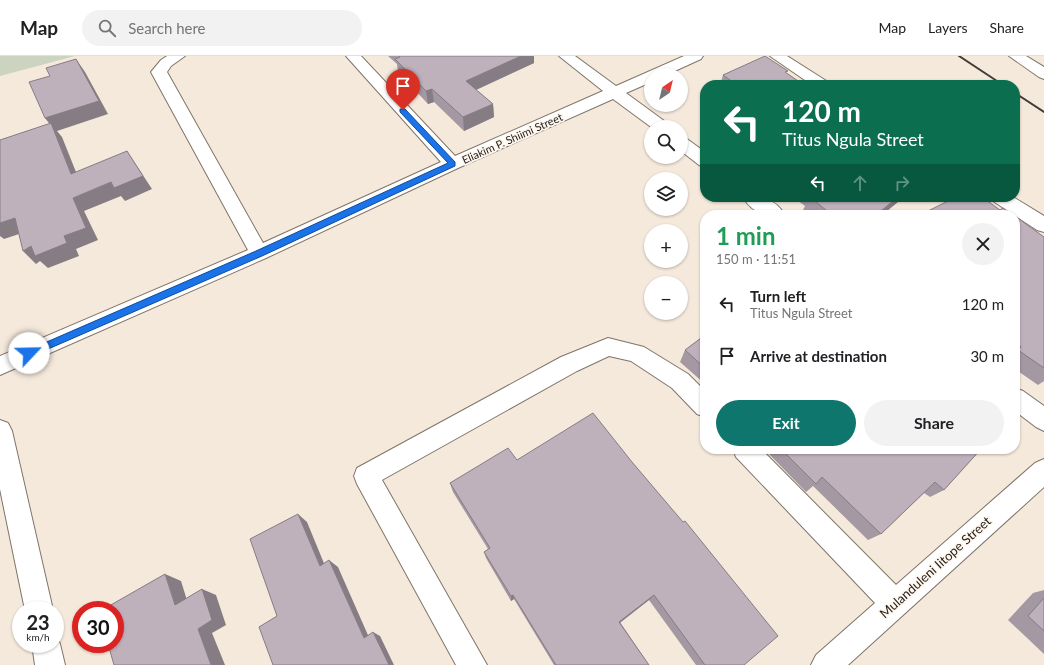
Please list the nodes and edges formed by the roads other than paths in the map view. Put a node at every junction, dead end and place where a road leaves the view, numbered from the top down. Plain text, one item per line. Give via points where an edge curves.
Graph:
1 (178, 56) edge
2 (353, 56) edge
3 (566, 56) edge
4 (696, 56) edge
5 (777, 56) edge
6 (1016, 56) edge
7 (668, 68) edge
8 (1044, 74) edge
9 (644, 79) edge
10 (814, 80) edge
11 (614, 92) junction
12 (652, 120) edge
13 (688, 148) edge
14 (700, 157) edge
15 (452, 164) junction
16 (759, 202) edge
17 (1007, 202) edge
18 (769, 210) edge
19 (1020, 210) edge
20 (1020, 210) edge
21 (1044, 225) edge
22 (259, 254) junction
23 (0, 366) edge
24 (1020, 402) edge
25 (700, 403) edge
26 (1044, 420) edge
27 (0, 431) edge
28 (750, 454) edge
29 (1044, 471) edge
30 (37, 601) edge
31 (894, 603) junction
32 (48, 653) edge
33 (50, 665) edge
34 (472, 665) edge
35 (826, 665) edge

1 - 22 street via 166,63 160,72 165,85
2 - 15 street
3 - 11 street
4 - 7 street, Eliakim P. Shiimi Street
5 - 10 street
6 - 8 street
9 - 11 street, Eliakim P. Shiimi Street
11 - 12 street
11 - 15 street, Eliakim P. Shiimi Street
13 - 14 street
15 - 22 street, Eliakim P. Shiimi Street
16 - 18 street
17 - 19 street
20 - 21 street
22 - 23 street, Eliakim P. Shiimi Street
24 - 26 street
25 - 34 street via 680,381 636,353 608,348 569,364 366,476
27 - 30 street
28 - 31 street
29 - 31 street, Mulanduleni Iitope Street
31 - 35 street, Mulanduleni Iitope Street
32 - 33 street

